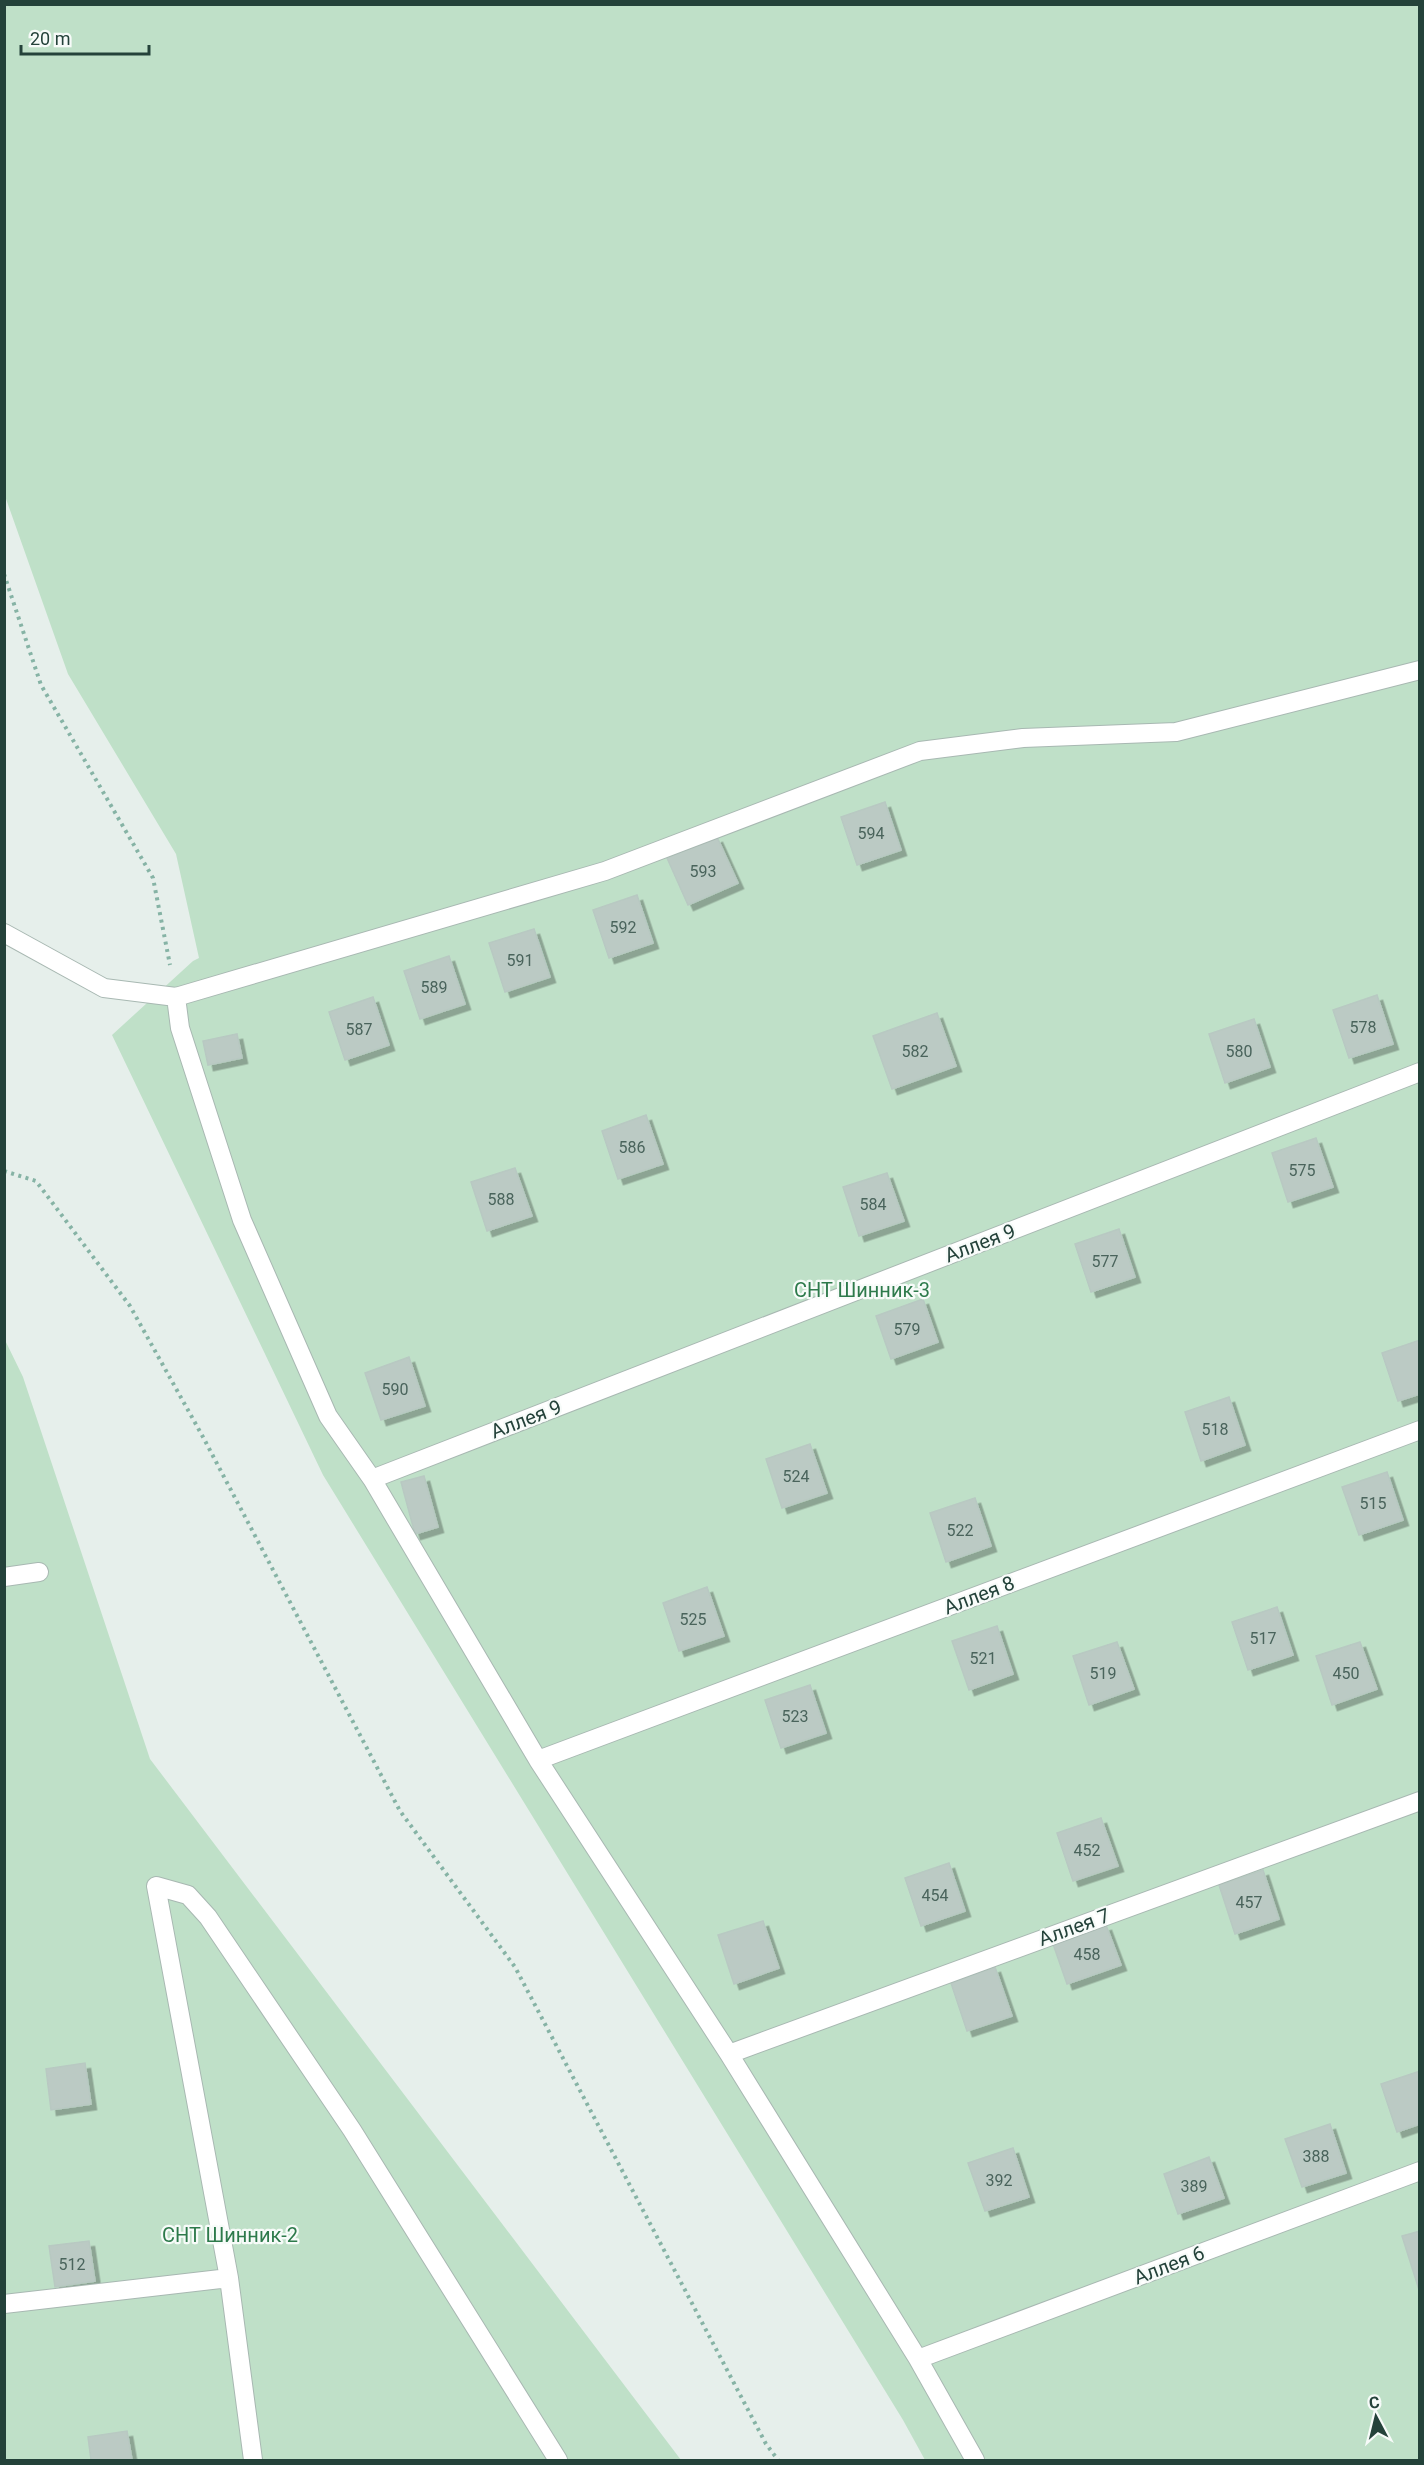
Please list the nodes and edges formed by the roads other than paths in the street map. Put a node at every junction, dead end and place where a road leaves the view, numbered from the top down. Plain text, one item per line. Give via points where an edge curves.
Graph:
1 (1419, 670) edge
2 (4, 933) edge
3 (176, 997) junction
4 (1419, 1072) edge
5 (1419, 1430) edge
6 (372, 1479) junction
7 (39, 1572) dead end
8 (4, 1577) edge
9 (538, 1760) junction
10 (1419, 1801) edge
11 (729, 2054) junction
12 (1419, 2171) edge
13 (229, 2278) junction
14 (4, 2304) edge
15 (918, 2359) junction
16 (253, 2460) edge
17 (558, 2460) edge
18 (975, 2460) edge

1 - 3 lane via 1176,732 1023,738 920,751 605,871
2 - 3 lane via 104,988
3 - 6 lane via 180,1028 242,1220 328,1416
4 - 6 lane, Аллея 9
5 - 9 lane, Аллея 8
6 - 9 lane
7 - 8 lane
9 - 11 lane
10 - 11 lane, Аллея 7
11 - 15 lane
12 - 15 lane, Аллея 6
13 - 14 lane
13 - 16 lane
13 - 17 lane via 156,1886 188,1895 208,1917 352,2130
15 - 18 lane

